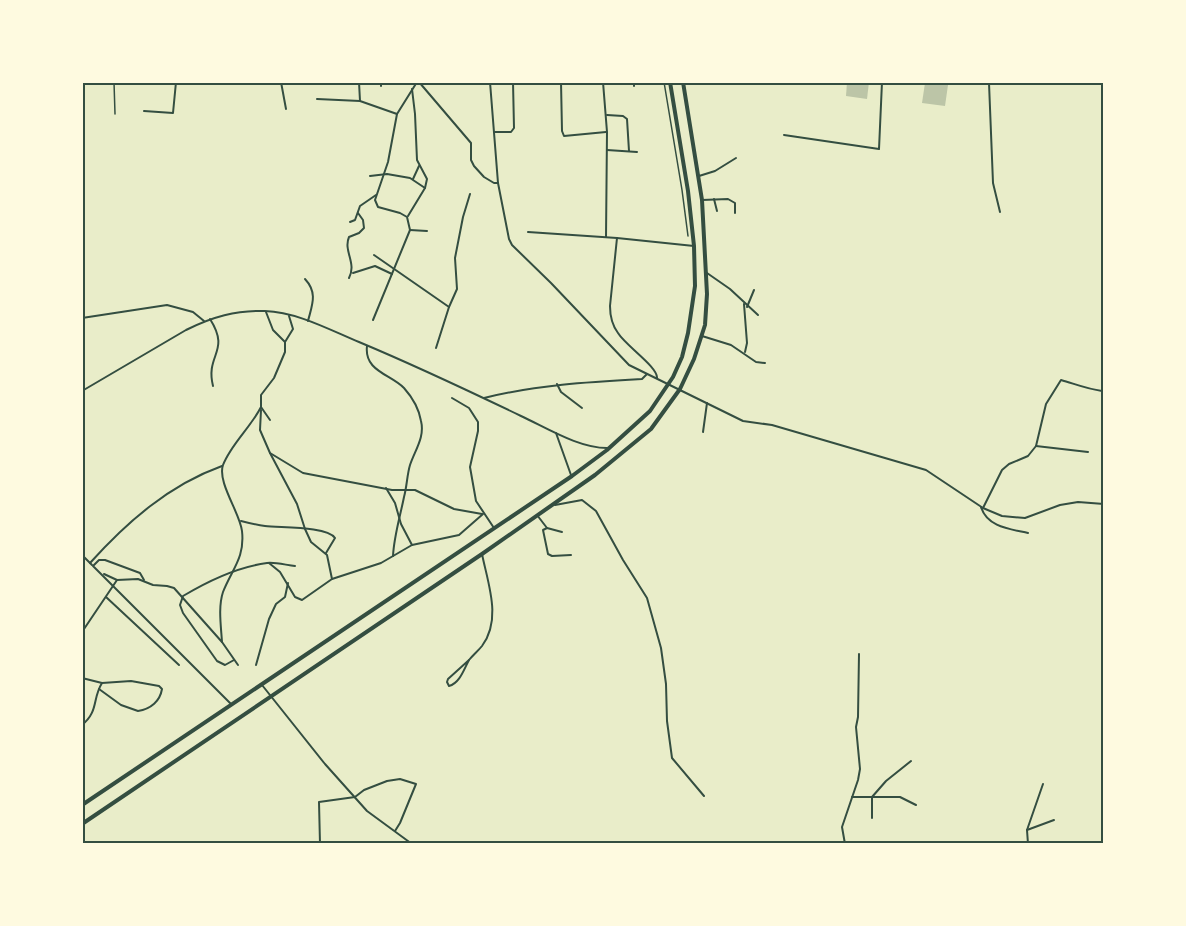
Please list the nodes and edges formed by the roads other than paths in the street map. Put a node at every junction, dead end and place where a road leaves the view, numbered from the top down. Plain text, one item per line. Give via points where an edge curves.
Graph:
1 (114, 82) edge
2 (176, 82) edge
3 (281, 82) edge
4 (358, 82) edge
5 (418, 82) edge
6 (490, 82) edge
7 (513, 82) edge
8 (561, 82) edge
9 (603, 82) edge
10 (670, 82) edge
11 (683, 82) edge
12 (882, 82) edge
13 (989, 83) edge
14 (412, 89) junction
15 (317, 99) dead end
16 (360, 102) junction
17 (286, 109) dead end
18 (144, 111) dead end
19 (115, 114) dead end
20 (397, 114) junction
21 (606, 115) junction
22 (494, 132) junction
23 (607, 132) junction
24 (784, 135) dead end
25 (607, 150) junction
26 (629, 151) junction
27 (637, 152) dead end
28 (736, 158) dead end
29 (419, 166) junction
30 (383, 174) junction
31 (370, 176) dead end
32 (699, 176) junction
33 (413, 179) junction
34 (498, 183) junction
35 (426, 188) junction
36 (470, 194) dead end
37 (376, 195) junction
38 (714, 199) junction
39 (702, 200) junction
40 (717, 212) dead end
41 (1000, 212) dead end
42 (358, 213) junction
43 (735, 213) dead end
44 (407, 217) junction
45 (350, 222) dead end
46 (410, 230) junction
47 (427, 231) dead end
48 (528, 232) dead end
49 (606, 237) junction
50 (617, 238) junction
51 (694, 246) junction
52 (374, 255) dead end
53 (394, 269) junction
54 (352, 273) junction
55 (707, 273) junction
56 (392, 274) junction
57 (349, 278) dead end
58 (305, 279) dead end
59 (754, 290) dead end
60 (744, 304) junction
61 (449, 307) junction
62 (747, 307) junction
63 (266, 311) junction
64 (758, 315) dead end
65 (289, 316) junction
66 (82, 318) edge
67 (210, 320) junction
68 (373, 320) dead end
69 (204, 321) junction
70 (308, 321) junction
71 (701, 336) junction
72 (285, 342) junction
73 (367, 345) junction
74 (436, 348) dead end
75 (745, 353) junction
76 (765, 363) dead end
77 (647, 374) junction
78 (657, 379) junction
79 (557, 384) junction
80 (667, 385) junction
81 (213, 386) dead end
82 (680, 389) junction
83 (82, 391) edge
84 (1102, 391) dead end
85 (452, 398) dead end
86 (484, 398) junction
87 (707, 403) junction
88 (261, 407) junction
89 (582, 408) dead end
90 (270, 420) dead end
91 (703, 432) dead end
92 (556, 433) junction
93 (1036, 446) junction
94 (609, 448) junction
95 (1088, 452) dead end
96 (270, 453) junction
97 (223, 466) junction
98 (572, 476) junction
99 (386, 488) junction
100 (406, 489) junction
101 (1104, 504) edge
102 (549, 506) junction
103 (982, 508) junction
104 (483, 514) junction
105 (537, 515) junction
106 (398, 517) junction
107 (240, 521) junction
108 (494, 528) junction
109 (547, 528) junction
110 (305, 529) junction
111 (562, 532) dead end
112 (1028, 533) dead end
113 (412, 545) junction
114 (326, 553) junction
115 (82, 555) edge
116 (482, 555) junction
117 (571, 555) dead end
118 (393, 556) junction
119 (268, 563) junction
120 (92, 564) junction
121 (295, 566) dead end
122 (233, 572) junction
123 (332, 579) junction
124 (117, 580) junction
125 (144, 580) junction
126 (288, 583) junction
127 (114, 585) junction
128 (183, 596) junction
129 (106, 597) junction
130 (82, 632) edge
131 (222, 642) junction
132 (860, 654) dead end
133 (234, 660) junction
134 (469, 660) junction
135 (179, 665) dead end
136 (238, 665) dead end
137 (256, 665) dead end
138 (82, 678) edge
139 (102, 683) junction
140 (262, 685) junction
141 (99, 689) junction
142 (270, 696) junction
143 (232, 705) junction
144 (82, 725) edge
145 (911, 761) dead end
146 (1043, 784) dead end
147 (704, 796) dead end
148 (355, 797) junction
149 (852, 797) junction
150 (872, 797) junction
151 (82, 805) edge
152 (916, 805) dead end
153 (872, 818) dead end
154 (1054, 820) dead end
155 (82, 824) edge
156 (1027, 830) junction
157 (395, 831) junction
158 (320, 843) edge
159 (412, 843) edge
160 (845, 843) edge
161 (1028, 843) edge

1 - 19 lane
2 - 18 street via 173,113
3 - 17 street
4 - 16 street
5 - 14 street
5 - 34 street via 471,143 474,166 487,179
6 - 22 street
7 - 22 street via 514,129
8 - 23 street via 564,136
9 - 21 street
10 - 51 main road
11 - 32 main road
12 - 24 street via 879,149
13 - 41 street via 993,183
14 - 20 street
14 - 29 street
15 - 16 street
16 - 20 street
20 - 30 street
21 - 23 street
21 - 26 street via 627,119
22 - 34 street
23 - 25 street
25 - 26 street
25 - 49 street
26 - 27 street
28 - 32 street
29 - 33 street
29 - 35 street via 427,178
30 - 31 street
30 - 33 street
30 - 37 street
32 - 39 main road
33 - 35 street
34 - 77 street via 512,245 628,365
35 - 44 street
36 - 61 street via 455,258 458,289
37 - 42 street via 360,206
37 - 44 street via 378,207
38 - 39 street
38 - 40 street
38 - 43 street via 732,201
39 - 55 main road
42 - 45 street
42 - 54 street via 364,224 362,231 347,242
44 - 46 street
46 - 47 street
46 - 53 street
48 - 49 street
49 - 50 street
50 - 51 street
50 - 78 street via 611,318 621,338 655,370
51 - 80 main road via 695,286 688,333 682,357
52 - 53 street
53 - 56 street
53 - 61 street
54 - 56 street via 375,266
54 - 57 street
55 - 60 street
55 - 71 main road
56 - 68 street
58 - 70 street via 315,295
59 - 62 street
60 - 62 street
60 - 75 street
61 - 74 street
62 - 64 street
63 - 65 street
63 - 67 street via 236,311
63 - 72 street via 273,330
65 - 70 street
65 - 72 street via 293,329
66 - 69 street via 167,305 193,312
67 - 69 street
67 - 81 street via 219,345 210,373
69 - 83 street
70 - 73 street
71 - 75 street
71 - 82 main road
72 - 88 street via 274,378 261,395
73 - 86 street
73 - 100 street via 370,365 404,388 422,423
75 - 76 street via 756,362
77 - 78 street
77 - 79 street via 642,379
78 - 80 street
79 - 86 street
79 - 89 street via 561,392
80 - 82 street
80 - 94 main road via 650,411
82 - 87 street
82 - 102 main road via 651,429
84 - 93 street via 1061,380 1046,404
85 - 104 street via 469,408 478,422 470,467 475,497
86 - 92 street
87 - 91 street
87 - 103 street via 743,421 772,425 926,470
88 - 90 street
88 - 96 street via 260,430
88 - 97 street
92 - 94 street via 597,448
92 - 98 street
93 - 95 street
93 - 103 street via 1028,456 1002,470
94 - 98 main road
96 - 99 street via 303,473
96 - 110 street via 297,504
97 - 107 street via 224,482
97 - 120 street via 192,479 141,512
98 - 108 main road
99 - 100 street
99 - 106 street
100 - 104 street via 420,491 454,509
100 - 106 street
101 - 103 street via 1078,502 1025,518 1002,516
102 - 105 main road
102 - 147 street via 582,500 596,511 647,598 661,648 672,758
103 - 112 street via 998,526
104 - 108 street
104 - 113 street via 456,536
105 - 109 street
105 - 116 main road
106 - 113 street
106 - 118 street
107 - 110 street
107 - 122 street via 243,547
108 - 140 main road
109 - 111 street
109 - 117 street via 543,530 548,554
110 - 114 street via 313,544
110 - 114 street via 333,535
113 - 118 street
114 - 123 street
115 - 120 street
116 - 134 street via 494,613 483,646
116 - 142 main road
118 - 123 street
119 - 121 street
119 - 122 street
119 - 126 street
120 - 124 street
120 - 125 street via 105,560 140,573
120 - 127 street
122 - 128 street
122 - 131 street via 222,594
123 - 126 street via 302,600 295,597
124 - 125 street
124 - 127 street
125 - 128 street via 171,587
126 - 137 street via 285,597 276,604 269,619
127 - 129 street
127 - 143 street
128 - 131 street
128 - 133 street via 183,613 217,661 225,665
129 - 130 street
129 - 135 street
131 - 133 street
132 - 149 street via 856,727 860,769
133 - 136 street
134 - 134 street via 459,678 449,686 448,679
138 - 139 street
139 - 141 street
139 - 141 street via 131,681 159,686 161,696 138,711
140 - 142 street
140 - 143 main road
141 - 144 street via 94,712
142 - 148 street
142 - 155 main road
143 - 151 main road
145 - 150 street
146 - 156 street
148 - 157 street
148 - 157 street via 387,781 400,779 416,784
148 - 158 street via 319,802
149 - 150 street
149 - 160 street via 842,827
150 - 152 street via 900,797
150 - 153 street
154 - 156 street
156 - 161 street
157 - 159 street

